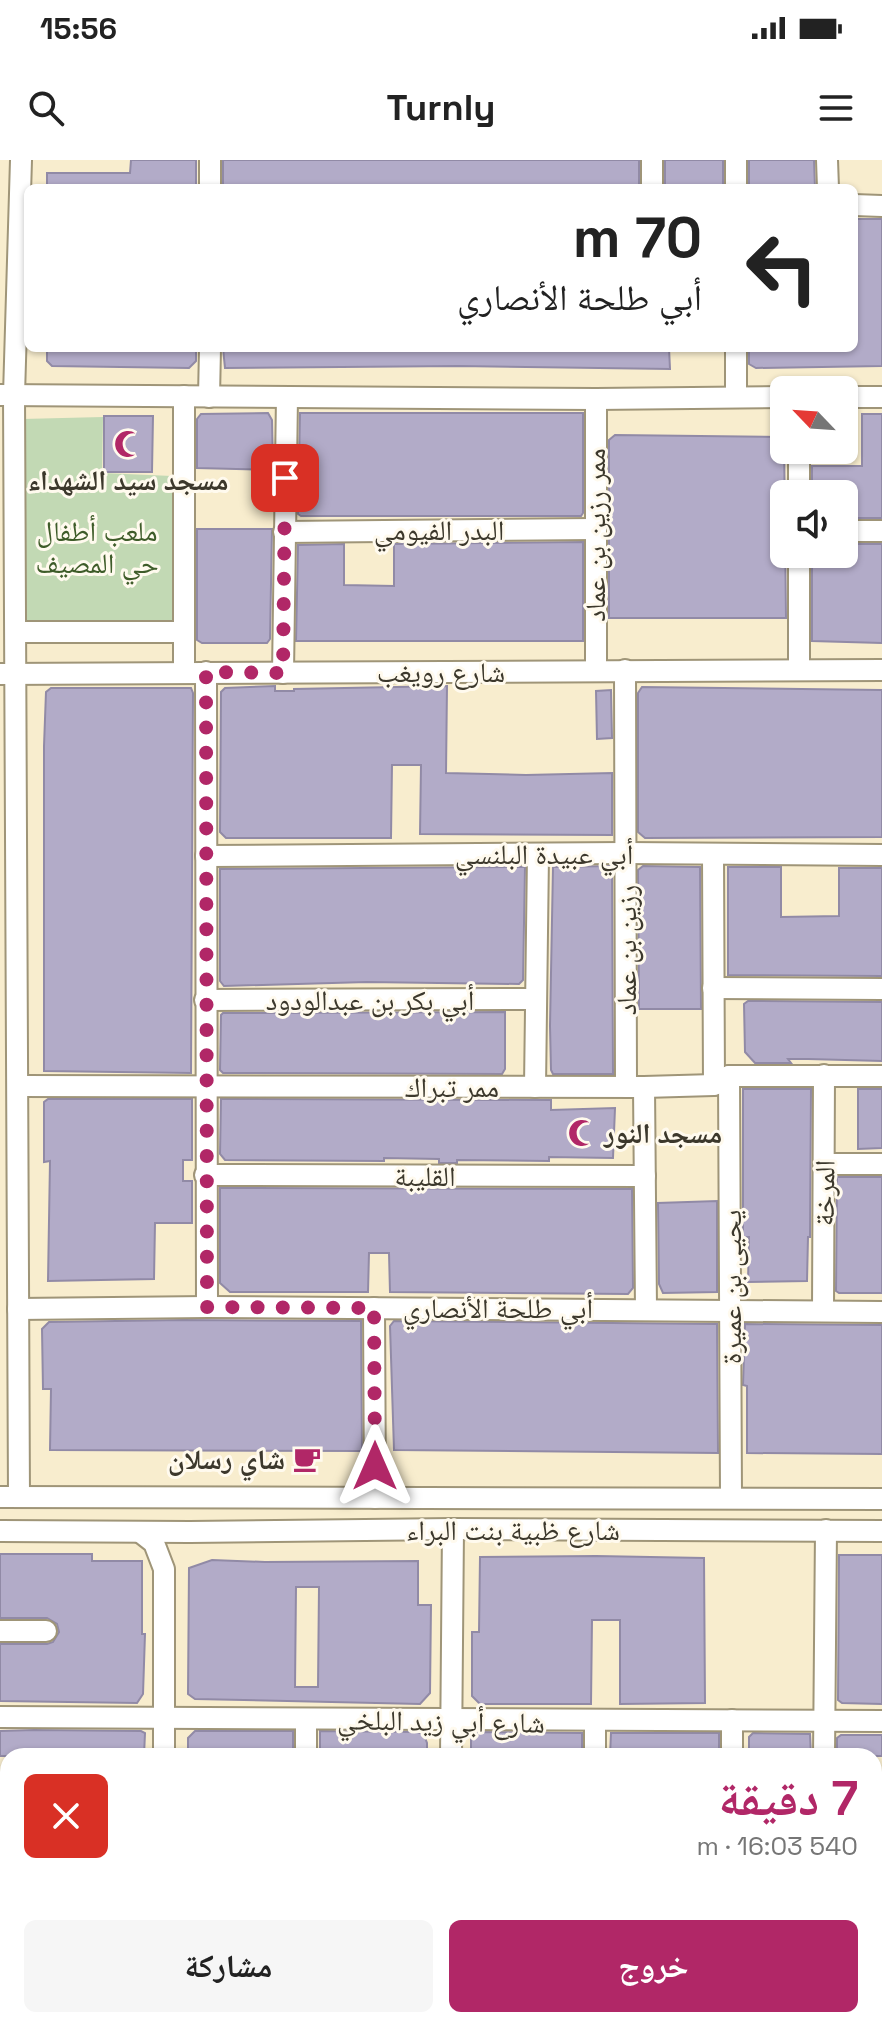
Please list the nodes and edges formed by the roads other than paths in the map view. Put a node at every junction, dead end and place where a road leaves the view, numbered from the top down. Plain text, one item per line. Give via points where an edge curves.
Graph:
1 (21, 160) edge
2 (210, 160) edge
3 (652, 160) edge
4 (736, 160) edge
5 (827, 160) edge
6 (210, 184) edge
7 (652, 184) edge
8 (736, 184) edge
9 (828, 184) edge
10 (858, 205) edge
11 (882, 206) edge
12 (210, 352) edge
13 (736, 352) edge
14 (7, 395) edge
15 (184, 396) junction
16 (209, 397) junction
17 (287, 397) junction
18 (736, 397) junction
19 (770, 397) edge
20 (858, 397) edge
21 (882, 397) edge
22 (596, 399) junction
23 (594, 529) junction
24 (858, 531) edge
25 (882, 531) edge
26 (284, 532) junction
27 (799, 568) edge
28 (17, 632) junction
29 (183, 632) junction
30 (799, 668) junction
31 (625, 670) junction
32 (882, 670) edge
33 (596, 671) junction
34 (206, 672) junction
35 (184, 673) junction
36 (283, 673) junction
37 (8, 674) edge
38 (626, 853) junction
39 (538, 854) junction
40 (713, 855) junction
41 (882, 855) edge
42 (206, 856) junction
43 (713, 988) junction
44 (882, 989) edge
45 (536, 999) junction
46 (205, 1000) junction
47 (824, 1075) junction
48 (882, 1076) edge
49 (12, 1080) edge
50 (722, 1081) junction
51 (206, 1085) junction
52 (535, 1087) junction
53 (635, 1087) junction
54 (824, 1164) junction
55 (882, 1164) edge
56 (205, 1175) junction
57 (645, 1176) junction
58 (207, 1307) junction
59 (374, 1308) junction
60 (18, 1309) junction
61 (646, 1309) junction
62 (731, 1311) junction
63 (823, 1311) junction
64 (882, 1312) edge
65 (10, 1497) edge
66 (731, 1497) junction
67 (375, 1498) junction
68 (882, 1499) edge
69 (453, 1529) junction
70 (826, 1530) junction
71 (0, 1531) edge
72 (882, 1531) edge
73 (140, 1532) junction
74 (190, 1532) junction
75 (164, 1569) junction
76 (0, 1631) edge
77 (46, 1631) dead end
78 (0, 1717) edge
79 (164, 1717) junction
80 (306, 1719) junction
81 (732, 1720) junction
82 (451, 1721) junction
83 (825, 1721) junction
84 (882, 1721) edge
85 (595, 1722) junction
86 (164, 1748) edge
87 (306, 1748) edge
88 (451, 1748) edge
89 (595, 1748) edge
90 (732, 1748) edge
91 (824, 1748) edge

1 - 14 street
2 - 6 street
3 - 7 street
4 - 8 street
5 - 9 street
10 - 11 street
12 - 16 street
13 - 18 street
14 - 15 street
14 - 28 street
15 - 16 street
15 - 29 street
16 - 17 street
17 - 22 street
17 - 26 street
18 - 19 street
18 - 22 street
20 - 21 street
22 - 23 street, ممر رزين بن عماد
23 - 26 street, البدر الفيومي
23 - 33 street, ممر رزين بن عماد
24 - 25 street
26 - 36 street
27 - 30 street
28 - 29 street
28 - 37 street
29 - 35 street
30 - 31 street, شارع رويغب
30 - 32 street, شارع رويغب
31 - 33 street, شارع رويغب
31 - 38 street, رزين بن عماد
33 - 36 street, شارع رويغب
34 - 35 street, شارع رويغب
34 - 36 street, شارع رويغب
34 - 42 street
35 - 37 street, شارع رويغب
37 - 49 street
38 - 39 street, أبي عبيدة البلنسي
38 - 40 street, أبي عبيدة البلنسي
38 - 53 street, رزين بن عماد
39 - 42 street, أبي عبيدة البلنسي
39 - 45 street
40 - 41 street, أبي عبيدة البلنسي
40 - 43 street, يحيى بن عميرة
42 - 46 street
43 - 44 street
43 - 50 street, يحيى بن عميرة
45 - 46 street, أبي بكر بن عبدالودود
45 - 52 street
46 - 51 street
47 - 48 street, ممر تبراك
47 - 50 street, ممر تبراك
47 - 54 street, المرخة
49 - 51 street, ممر تبراك
49 - 60 street
50 - 53 street, ممر تبراك
50 - 62 street, يحيى بن عميرة
51 - 52 street, ممر تبراك
51 - 56 street
52 - 53 street, ممر تبراك
53 - 57 street, رزين بن عماد
54 - 55 street
54 - 63 street, المرخة
56 - 57 street, القليبة
56 - 58 street
57 - 61 street, رزين بن عماد
58 - 59 street, أبي طلحة الأنصاري
58 - 60 street, أبي طلحة الأنصاري
59 - 61 street, أبي طلحة الأنصاري
59 - 67 street
60 - 65 street
61 - 62 street, أبي طلحة الأنصاري
62 - 63 street, أبي طلحة الأنصاري
62 - 66 street, يحيى بن عميرة
63 - 64 street, أبي طلحة الأنصاري
65 - 67 street, شارع ظبية بنت البراء
66 - 67 street, شارع ظبية بنت البراء
66 - 68 street, شارع ظبية بنت البراء
69 - 70 street, شارع ظبية بنت البراء
69 - 74 street, شارع ظبية بنت البراء
69 - 82 street
70 - 72 street, شارع ظبية بنت البراء
70 - 83 street
71 - 73 street, شارع ظبية بنت البراء
73 - 74 street, شارع ظبية بنت البراء
73 - 75 street via 154,1543
74 - 75 street via 171,1550
75 - 79 street
76 - 77 street
78 - 79 street, شارع أبي زيد البلخي
79 - 80 street, شارع أبي زيد البلخي
79 - 86 street
80 - 82 street, شارع أبي زيد البلخي
80 - 87 street
81 - 83 street, شارع أبي زيد البلخي
81 - 85 street, شارع أبي زيد البلخي
81 - 90 street
82 - 85 street, شارع أبي زيد البلخي
82 - 88 street
83 - 84 street, شارع أبي زيد البلخي
83 - 91 street
85 - 89 street

